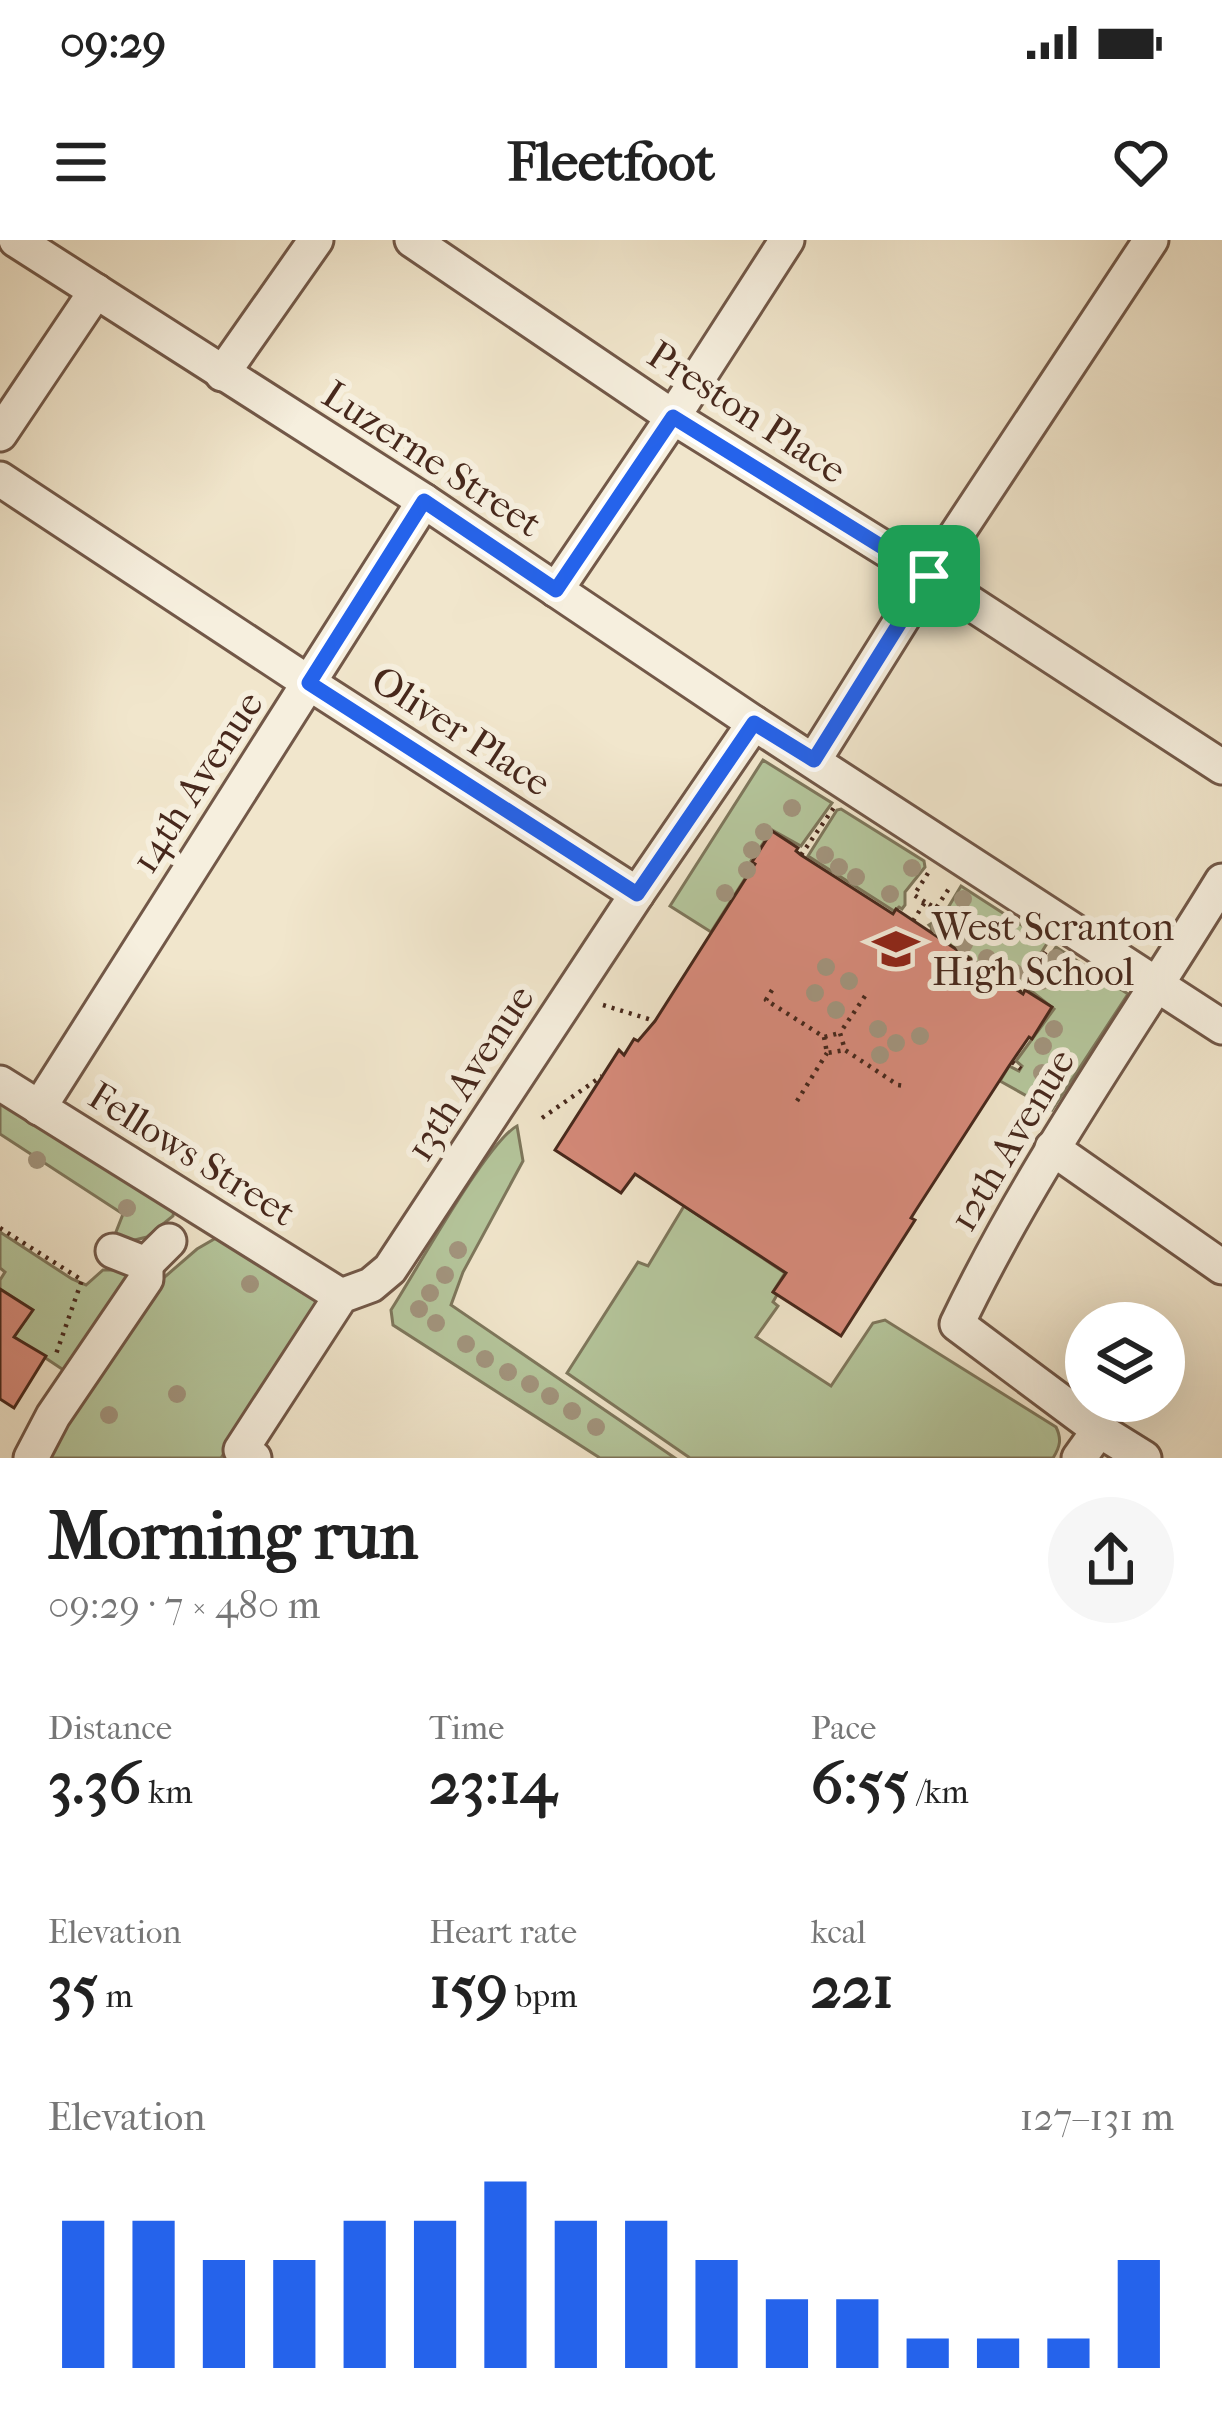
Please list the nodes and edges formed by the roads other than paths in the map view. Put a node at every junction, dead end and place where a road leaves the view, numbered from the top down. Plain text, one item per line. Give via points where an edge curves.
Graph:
1 (16, 240) edge
2 (316, 240) edge
3 (412, 240) edge
4 (787, 240) edge
5 (1150, 240) edge
6 (96, 291) junction
7 (222, 374) junction
8 (673, 417) junction
9 (0, 434) edge
10 (0, 479) edge
11 (424, 501) junction
12 (929, 576) junction
13 (556, 590) junction
14 (309, 683) junction
15 (754, 723) junction
16 (814, 760) junction
17 (1222, 767) edge
18 (1222, 881) edge
19 (637, 894) junction
20 (1157, 987) junction
21 (1222, 1027) edge
22 (0, 1083) edge
23 (39, 1108) junction
24 (1052, 1148) junction
25 (112, 1251) dead end
26 (1222, 1267) edge
27 (341, 1296) junction
28 (1099, 1430) junction
29 (248, 1454) edge
30 (31, 1458) edge
31 (1079, 1458) edge
32 (1144, 1458) edge

1 - 6 street, Luzerne Street
2 - 7 street
3 - 8 street, Preston Place
4 - 8 street
5 - 12 street
6 - 7 street, Luzerne Street
6 - 9 street
7 - 11 street, Luzerne Street
8 - 12 street, Preston Place
8 - 13 street
10 - 14 street, Oliver Place
11 - 13 street, Luzerne Street
11 - 14 street, 14th Avenue
12 - 16 street
12 - 17 street, Preston Place
13 - 15 street, Luzerne Street
14 - 19 street, Oliver Place
14 - 23 street, 14th Avenue
15 - 16 street, Luzerne Street
15 - 19 street, 13th Avenue
16 - 20 street, Luzerne Street
18 - 20 street, 12th Avenue
19 - 27 street, 13th Avenue via 390,1269
20 - 21 street, Luzerne Street
20 - 24 street, 12th Avenue
22 - 23 street, Fellows Street
23 - 27 street, Fellows Street
24 - 26 street
24 - 28 street, 12th Avenue via 957,1324
25 - 30 street via 158,1253
27 - 29 street, 13th Avenue
28 - 31 street
28 - 32 street

